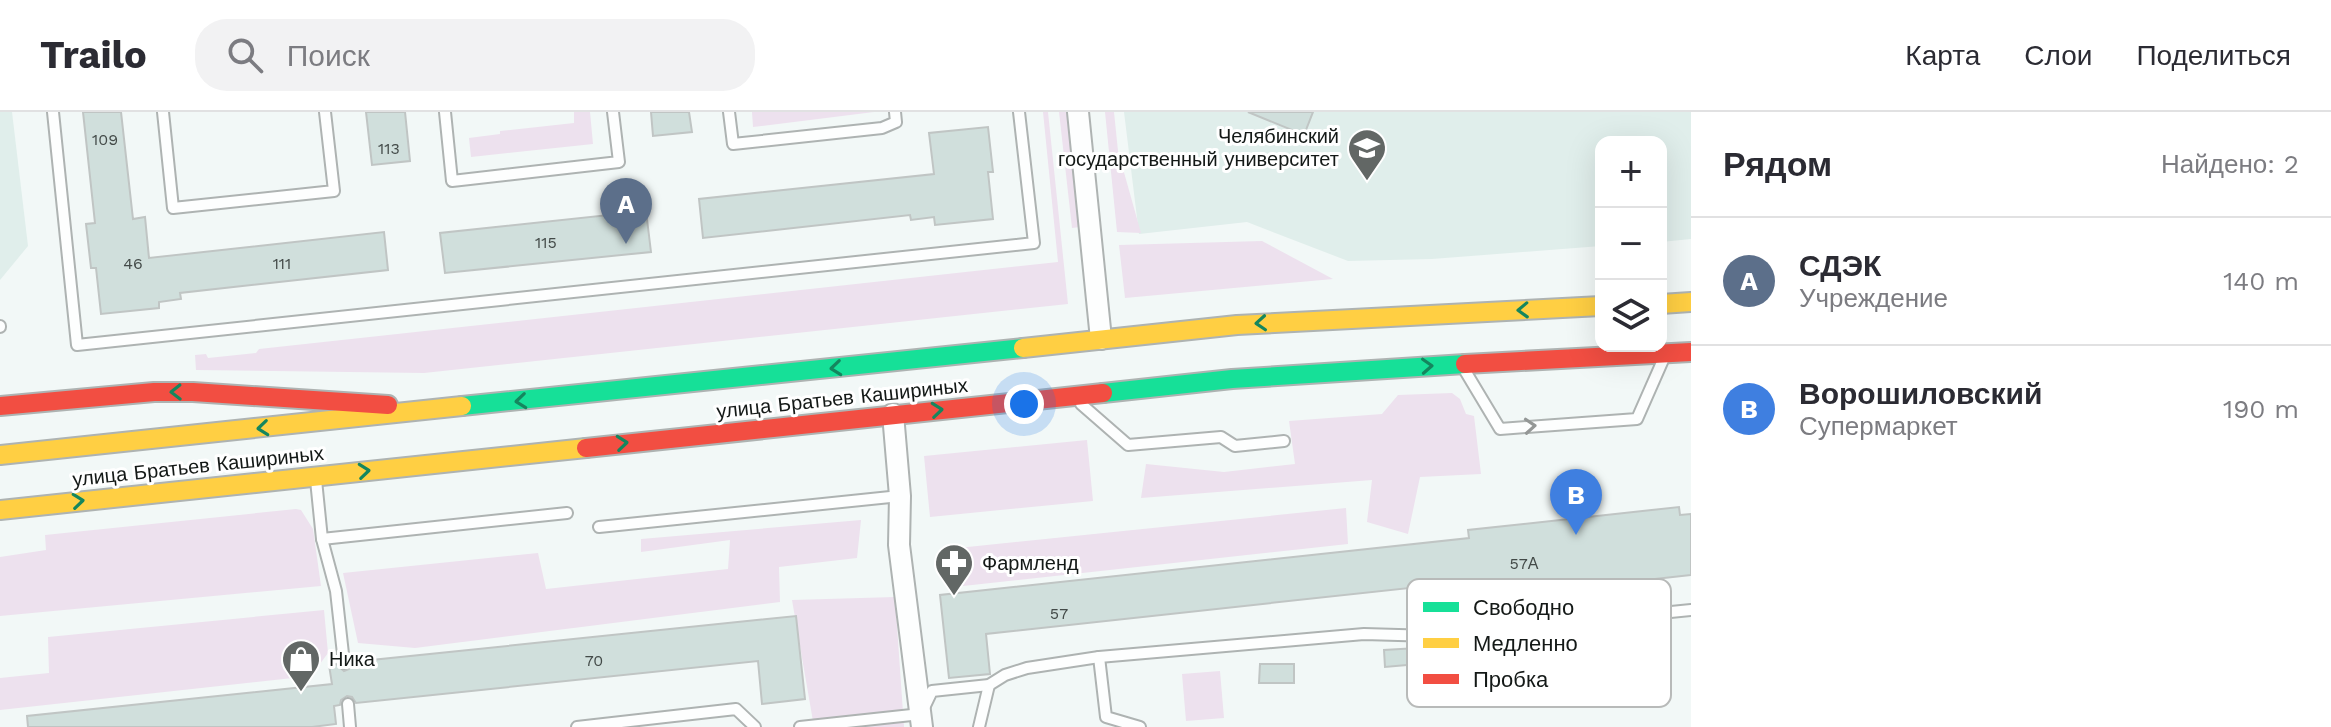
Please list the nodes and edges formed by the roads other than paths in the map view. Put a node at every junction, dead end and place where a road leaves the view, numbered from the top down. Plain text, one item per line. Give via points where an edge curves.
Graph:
1 (53, 112) edge
2 (163, 112) edge
3 (325, 112) edge
4 (445, 112) edge
5 (613, 112) edge
6 (729, 112) edge
7 (895, 112) edge
8 (1019, 112) edge
9 (1078, 112) edge
10 (1691, 302) edge
11 (1667, 304) edge
12 (1595, 306) edge
13 (1101, 339) junction
14 (1691, 352) edge
15 (1666, 353) junction
16 (1461, 364) junction
17 (1072, 395) junction
18 (0, 406) edge
19 (449, 409) junction
20 (893, 414) junction
21 (1284, 441) dead end
22 (0, 455) edge
23 (315, 476) junction
24 (900, 496) junction
25 (0, 510) edge
26 (567, 513) dead end
27 (599, 527) dead end
28 (322, 539) junction
29 (1691, 610) edge
30 (1671, 612) edge
31 (1407, 635) edge
32 (1099, 657) junction
33 (344, 663) dead end
34 (989, 685) junction
35 (348, 704) dead end
36 (921, 721) edge
37 (350, 727) edge
38 (577, 727) edge
39 (755, 727) edge
40 (800, 727) edge
41 (979, 727) edge
42 (1140, 727) edge

1 - 8 lane via 77,345 1034,243
2 - 3 lane via 173,208 334,191
4 - 5 lane via 452,181 619,162
6 - 7 lane via 733,144 882,128 896,122
9 - 13 street
10 - 11 main road
12 -> 13 main road, улица Братьев Кашириных via 1339,318
13 -> 19 main road, улица Братьев Кашириных
14 - 15 main road, улица Братьев Кашириных
15 - 16 main road, улица Братьев Кашириных
16 -> 15 lane via 1500,429 1637,419
17 -> 16 main road, улица Братьев Кашириных
20 -> 17 main road, улица Братьев Кашириных
17 - 21 lane via 1128,445 1221,437 1235,446
19 -> 18 main road via 193,392
19 -> 22 main road, улица Братьев Кашириных
23 -> 20 main road, улица Братьев Кашириных
20 - 24 street
25 -> 23 main road, улица Братьев Кашириных
23 - 28 lane
24 - 27 lane
24 - 36 street via 899,545
26 - 28 lane
28 - 33 lane via 336,591
29 - 30 lane
31 - 32 lane via 1364,634
32 - 34 lane via 1027,668
32 - 42 lane via 1106,717
34 - 36 lane via 932,691
34 - 41 lane
35 - 37 lane
36 - 40 lane
38 - 39 lane via 736,709

